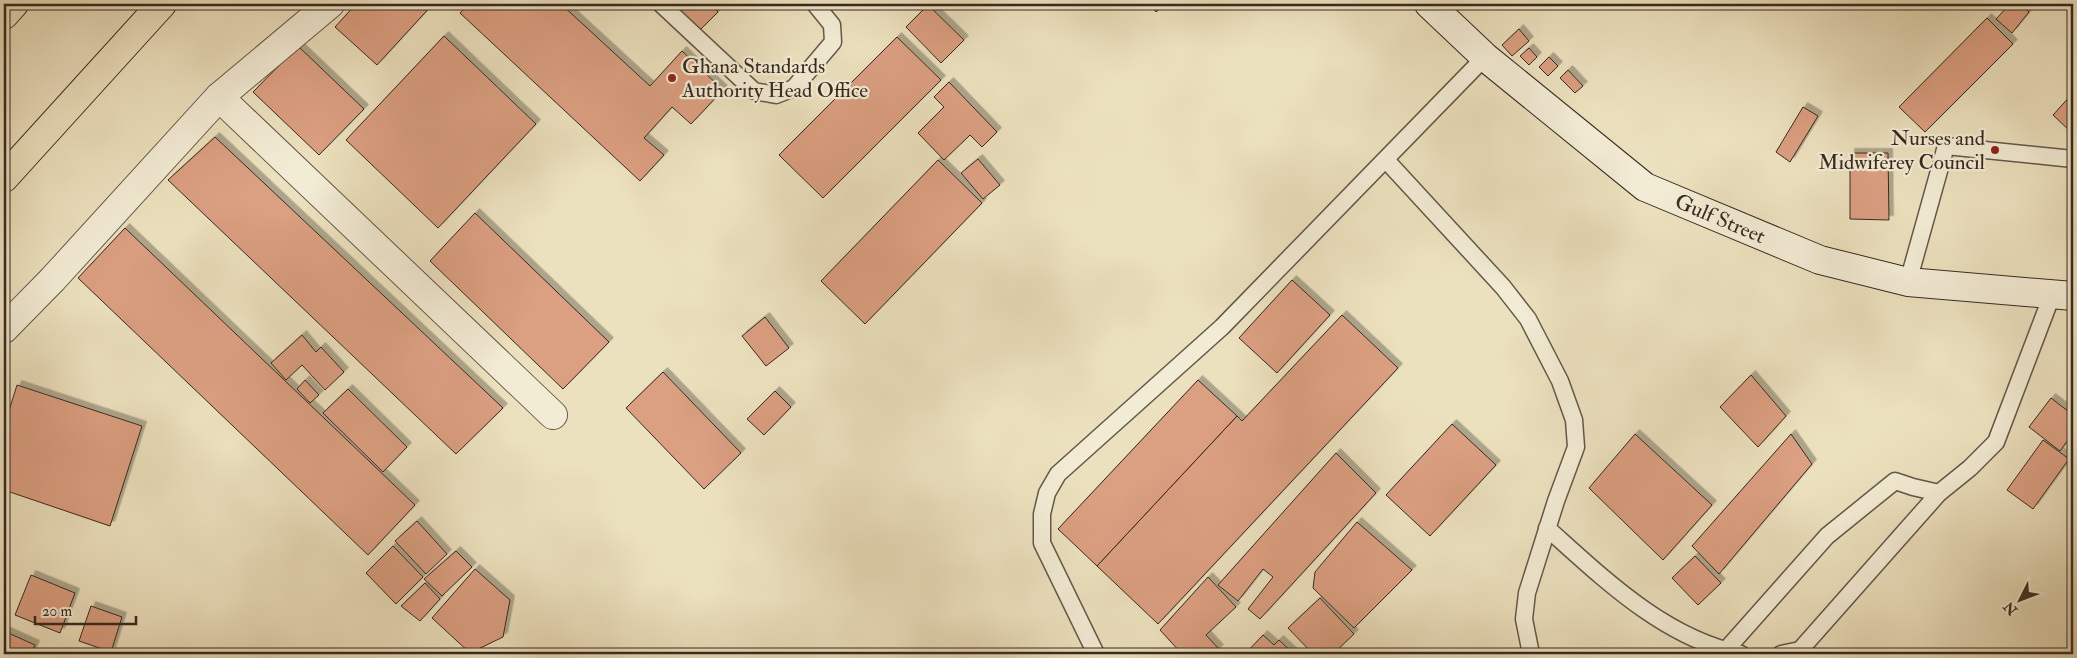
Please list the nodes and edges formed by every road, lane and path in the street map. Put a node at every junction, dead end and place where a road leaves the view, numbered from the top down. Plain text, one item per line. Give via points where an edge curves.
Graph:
1 (14, 4) edge
2 (162, 4) edge
3 (330, 4) edge
4 (662, 4) edge
5 (815, 4) edge
6 (1429, 4) edge
7 (4, 15) edge
8 (1485, 57) junction
9 (220, 97) junction
10 (2073, 159) edge
11 (1386, 160) junction
12 (4, 178) edge
13 (1908, 282) junction
14 (2063, 296) edge
15 (4, 330) edge
16 (552, 415) dead end
17 (1939, 492) junction
18 (1547, 528) junction
19 (1725, 651) junction
20 (1096, 654) edge
21 (1532, 654) edge
22 (1741, 654) edge
23 (1781, 654) edge

1 - 7 highway
2 - 12 highway
3 - 9 street
4 - 5 lane via 754,91 776,95 794,88 833,42 832,25
6 - 8 street, Gulf Street
8 - 11 lane
8 - 13 street, Gulf Street via 1645,187 1820,260
9 - 15 street
9 - 16 street
10 - 13 lane via 1946,146
11 - 18 lane via 1523,312 1560,381 1574,420 1576,447
11 - 20 lane via 1222,327 1058,474 1047,494 1042,514 1042,543
13 - 14 street, Gulf Street
14 - 17 lane via 1996,442
17 - 19 lane via 1895,481 1827,536
17 - 23 lane via 1800,650
18 - 19 lane via 1638,606 1680,632
18 - 21 lane via 1527,593 1524,619
19 - 22 lane

